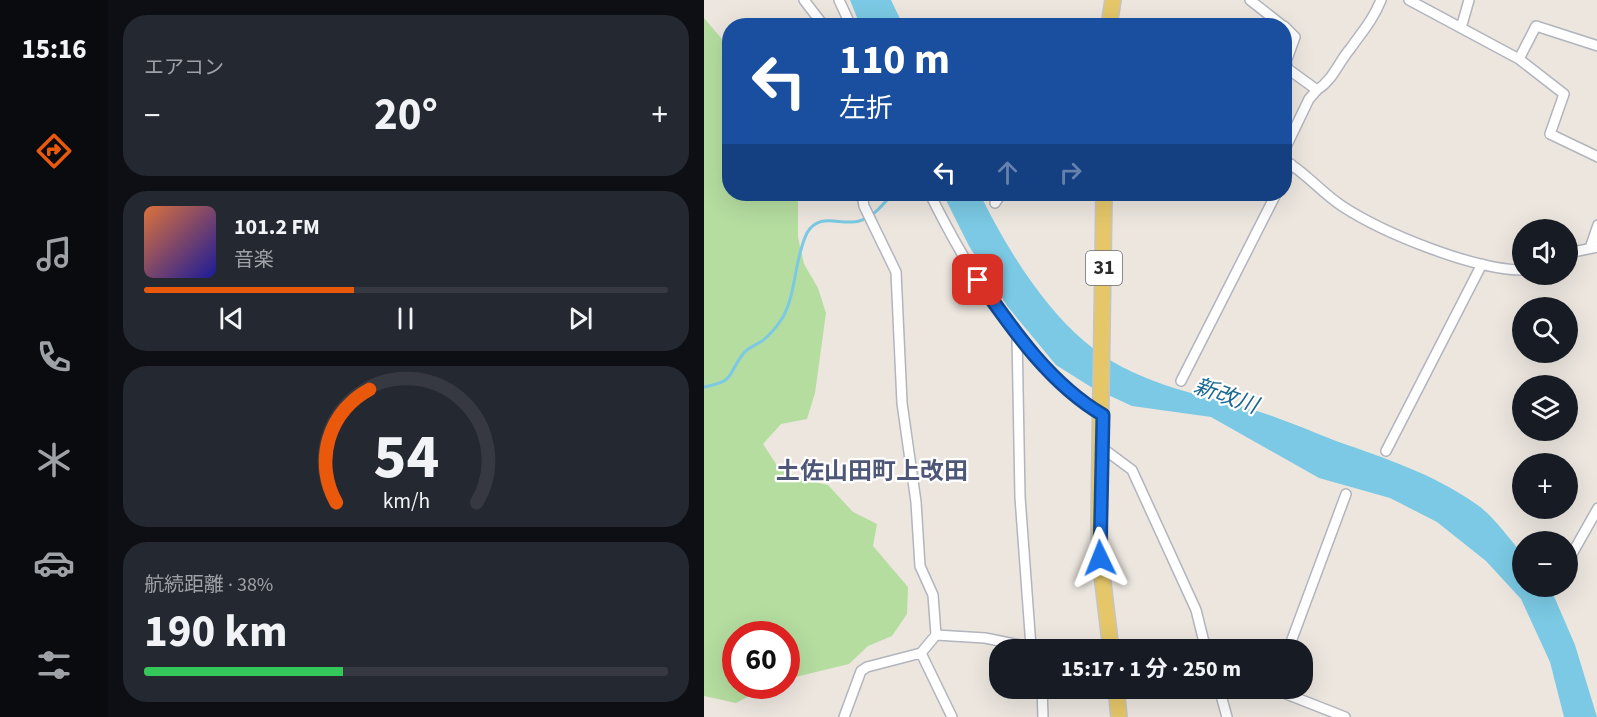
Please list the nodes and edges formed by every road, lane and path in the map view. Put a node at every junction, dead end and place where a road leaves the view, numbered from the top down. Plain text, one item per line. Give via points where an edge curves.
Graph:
1 (804, 0) edge
2 (839, 0) edge
3 (1114, 0) edge
4 (1250, 0) edge
5 (1381, 0) edge
6 (1409, 0) edge
7 (1469, 0) edge
8 (818, 18) edge
9 (847, 18) edge
10 (1111, 18) edge
11 (1274, 18) edge
12 (1461, 28) junction
13 (1598, 46) edge
14 (1519, 59) junction
15 (1292, 72) edge
16 (1317, 90) junction
17 (1292, 134) edge
18 (1598, 157) edge
19 (1292, 165) edge
20 (863, 201) edge
21 (934, 201) edge
22 (1104, 201) edge
23 (1272, 201) edge
24 (1598, 225) edge
25 (1594, 248) edge
26 (1578, 251) edge
27 (1482, 264) junction
28 (1512, 268) edge
29 (1017, 335) junction
30 (1181, 381) dead end
31 (1102, 411) junction
32 (1101, 447) junction
33 (1386, 451) dead end
34 (1346, 494) dead end
35 (1598, 508) edge
36 (1578, 543) edge
37 (936, 635) junction
38 (990, 639) edge
39 (1036, 639) edge
40 (1110, 639) edge
41 (1203, 639) edge
42 (1292, 639) edge
43 (920, 654) junction
44 (1042, 699) edge
45 (1117, 699) edge
46 (1222, 699) edge
47 (1299, 699) edge
48 (844, 717) edge
49 (952, 717) edge
50 (1043, 717) edge
51 (1119, 717) edge
52 (1227, 717) edge
53 (1345, 717) edge

1 - 8 street
2 - 9 street
3 - 10 main road
4 - 11 street
5 - 16 street via 1369,25 1326,84
6 - 12 street
7 - 12 street
12 - 14 street
13 - 14 street via 1536,26
14 - 18 street via 1564,94 1550,134
15 - 16 street
16 - 17 street
19 - 27 street via 1325,194 1374,224
20 - 37 street via 896,272 901,392 920,566 933,595
21 - 29 street via 978,280
22 - 31 main road, 31
23 - 30 street
24 - 25 street
25 - 26 street
27 - 28 street
27 - 33 street
29 - 31 street via 1081,403
29 - 39 street via 1020,496
31 - 32 main road, 31
32 - 40 main road, 31 via 1100,558
32 - 41 street via 1132,470 1196,610
34 - 42 street
35 - 36 street
37 - 38 street
37 - 43 street
43 - 48 street via 861,671
43 - 49 street
44 - 50 street
45 - 51 main road
46 - 52 street
47 - 53 street

